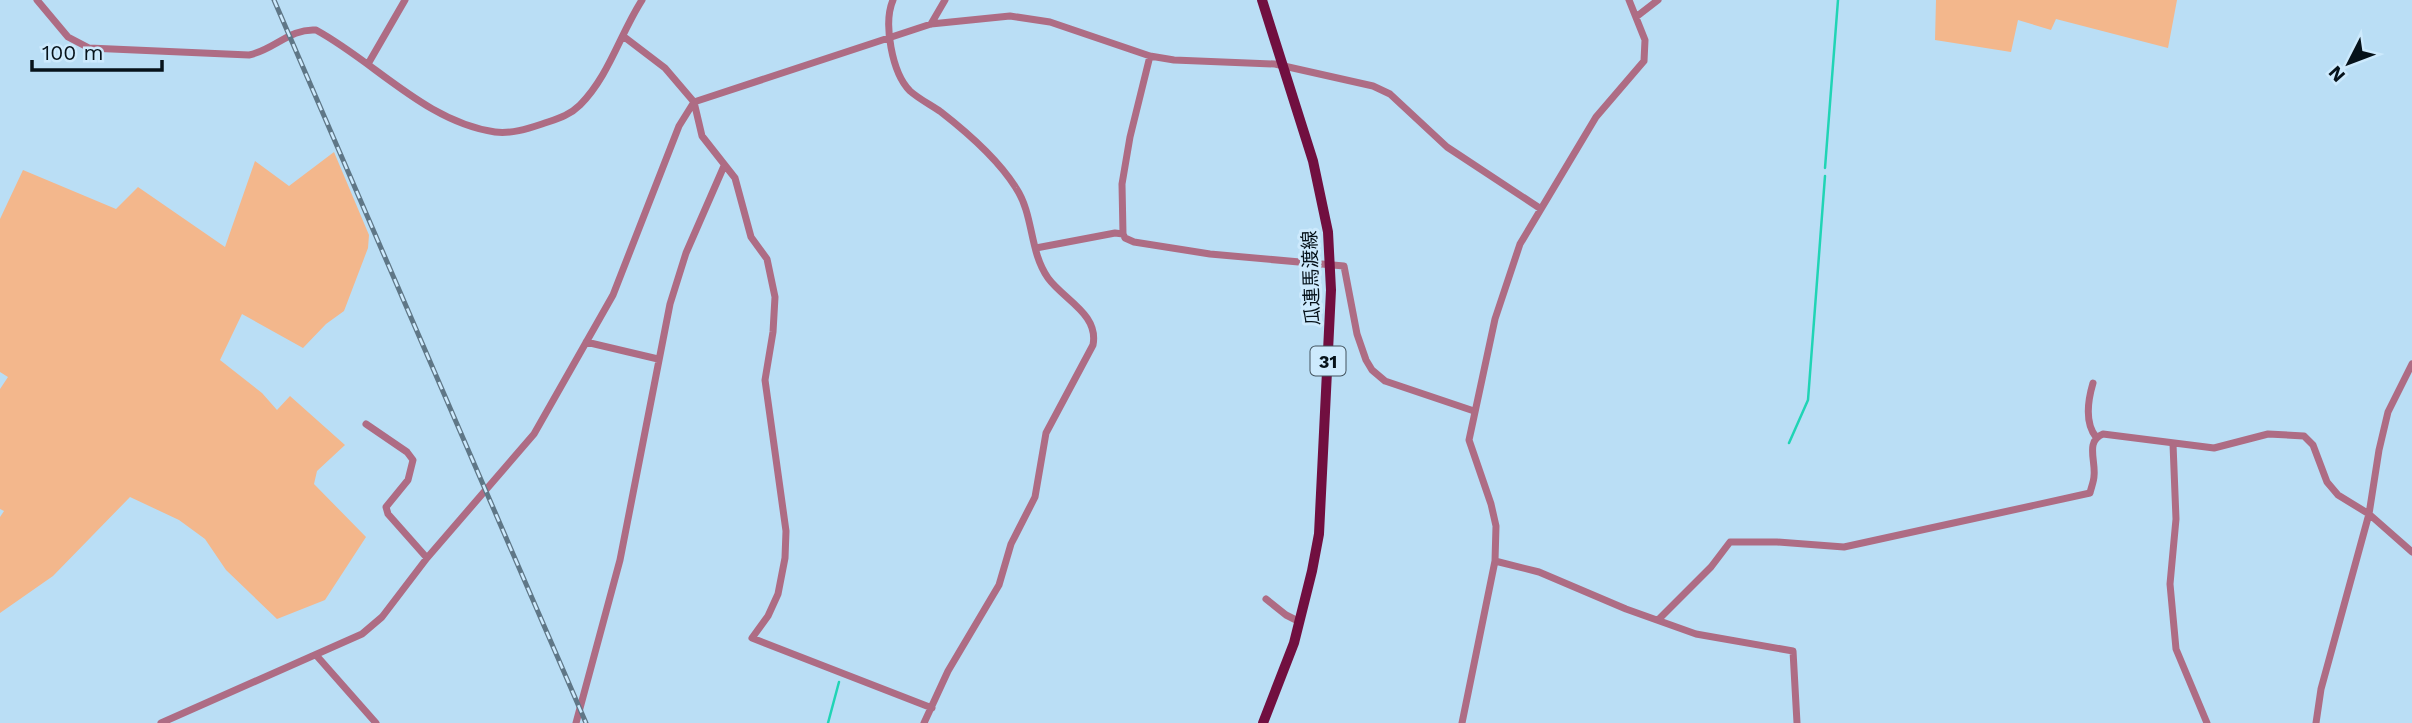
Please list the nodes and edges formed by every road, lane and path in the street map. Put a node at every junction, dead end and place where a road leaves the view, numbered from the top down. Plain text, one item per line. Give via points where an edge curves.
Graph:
1 (37, 0) edge
2 (405, 0) edge
3 (642, 0) edge
4 (893, 0) edge
5 (945, 0) edge
6 (1262, 0) edge
7 (1629, 0) edge
8 (1658, 0) edge
9 (1636, 17) junction
10 (931, 24) junction
11 (623, 36) junction
12 (888, 39) junction
13 (1150, 56) junction
14 (368, 64) junction
15 (1282, 67) junction
16 (694, 102) junction
17 (724, 166) junction
18 (1541, 209) junction
19 (1123, 234) junction
20 (1036, 248) junction
21 (1331, 265) junction
22 (586, 342) junction
23 (659, 359) junction
24 (2412, 364) edge
25 (2092, 383) dead end
26 (1474, 411) junction
27 (366, 424) dead end
28 (2096, 436) junction
29 (2173, 444) junction
30 (2369, 514) junction
31 (2412, 552) edge
32 (427, 558) junction
33 (1495, 561) junction
34 (1266, 599) dead end
35 (1658, 620) junction
36 (1300, 622) junction
37 (316, 655) junction
38 (932, 708) junction
39 (161, 723) edge
40 (376, 723) edge
41 (576, 723) edge
42 (924, 723) edge
43 (1263, 723) edge
44 (1462, 723) edge
45 (1797, 723) edge
46 (2207, 723) edge
47 (2316, 723) edge

1 - 14 street via 68,37 89,48 249,55 289,36 316,30
2 - 14 street
3 - 11 street
4 - 12 street
5 - 10 street
6 - 15 main road, 瓜連馬渡線 / 31
7 - 9 street
8 - 9 street
9 - 18 street via 1645,40 1644,61 1596,117
10 - 12 street
10 - 13 street via 1010,16 1050,22
11 - 14 street via 580,105 566,116 524,131 498,133 471,127 432,109
11 - 16 street via 665,68
12 - 16 street
12 - 20 street via 910,90 970,137 1008,176 1026,206
13 - 15 street
13 - 19 street via 1122,184
15 - 18 street via 1373,86 1390,94 1447,147
15 - 21 main road, 瓜連馬渡線 / 31 via 1321,192
16 - 17 street via 702,136
16 - 22 street via 679,126 613,295
17 - 23 street via 686,253
17 - 38 street via 735,178 751,237 767,259 775,297 765,380 786,531 785,558 778,594 752,638
18 - 26 street via 1520,244 1504,287
19 - 20 street
19 - 21 street via 1134,242 1210,254
20 - 38 street via 1049,278 1091,322 1093,345 1046,433 1035,497 1011,544 999,585 948,671
21 - 26 street via 1344,267 1357,334 1372,370 1385,382
21 - 36 main road, 瓜連馬渡線 / 31 via 1318,534
22 - 23 street
22 - 32 street via 534,433
23 - 41 street via 620,560
24 - 30 street via 2388,412
25 - 28 street via 2088,415
26 - 33 street via 1469,440 1496,526
27 - 32 street via 413,460 408,480 386,507
28 - 29 street
28 - 35 street via 2090,493 1844,547 1730,542
29 - 30 street via 2214,448 2268,434 2304,436 2313,445 2327,482 2338,495
29 - 46 street via 2176,519 2170,584 2176,649
30 - 31 street
30 - 47 street via 2321,689
32 - 37 street via 372,626
33 - 35 street via 1539,572
33 - 44 street
34 - 36 street
35 - 45 street via 1696,635 1793,651
36 - 43 main road, 瓜連馬渡線 / 31
37 - 39 street
37 - 40 street
38 - 42 street

